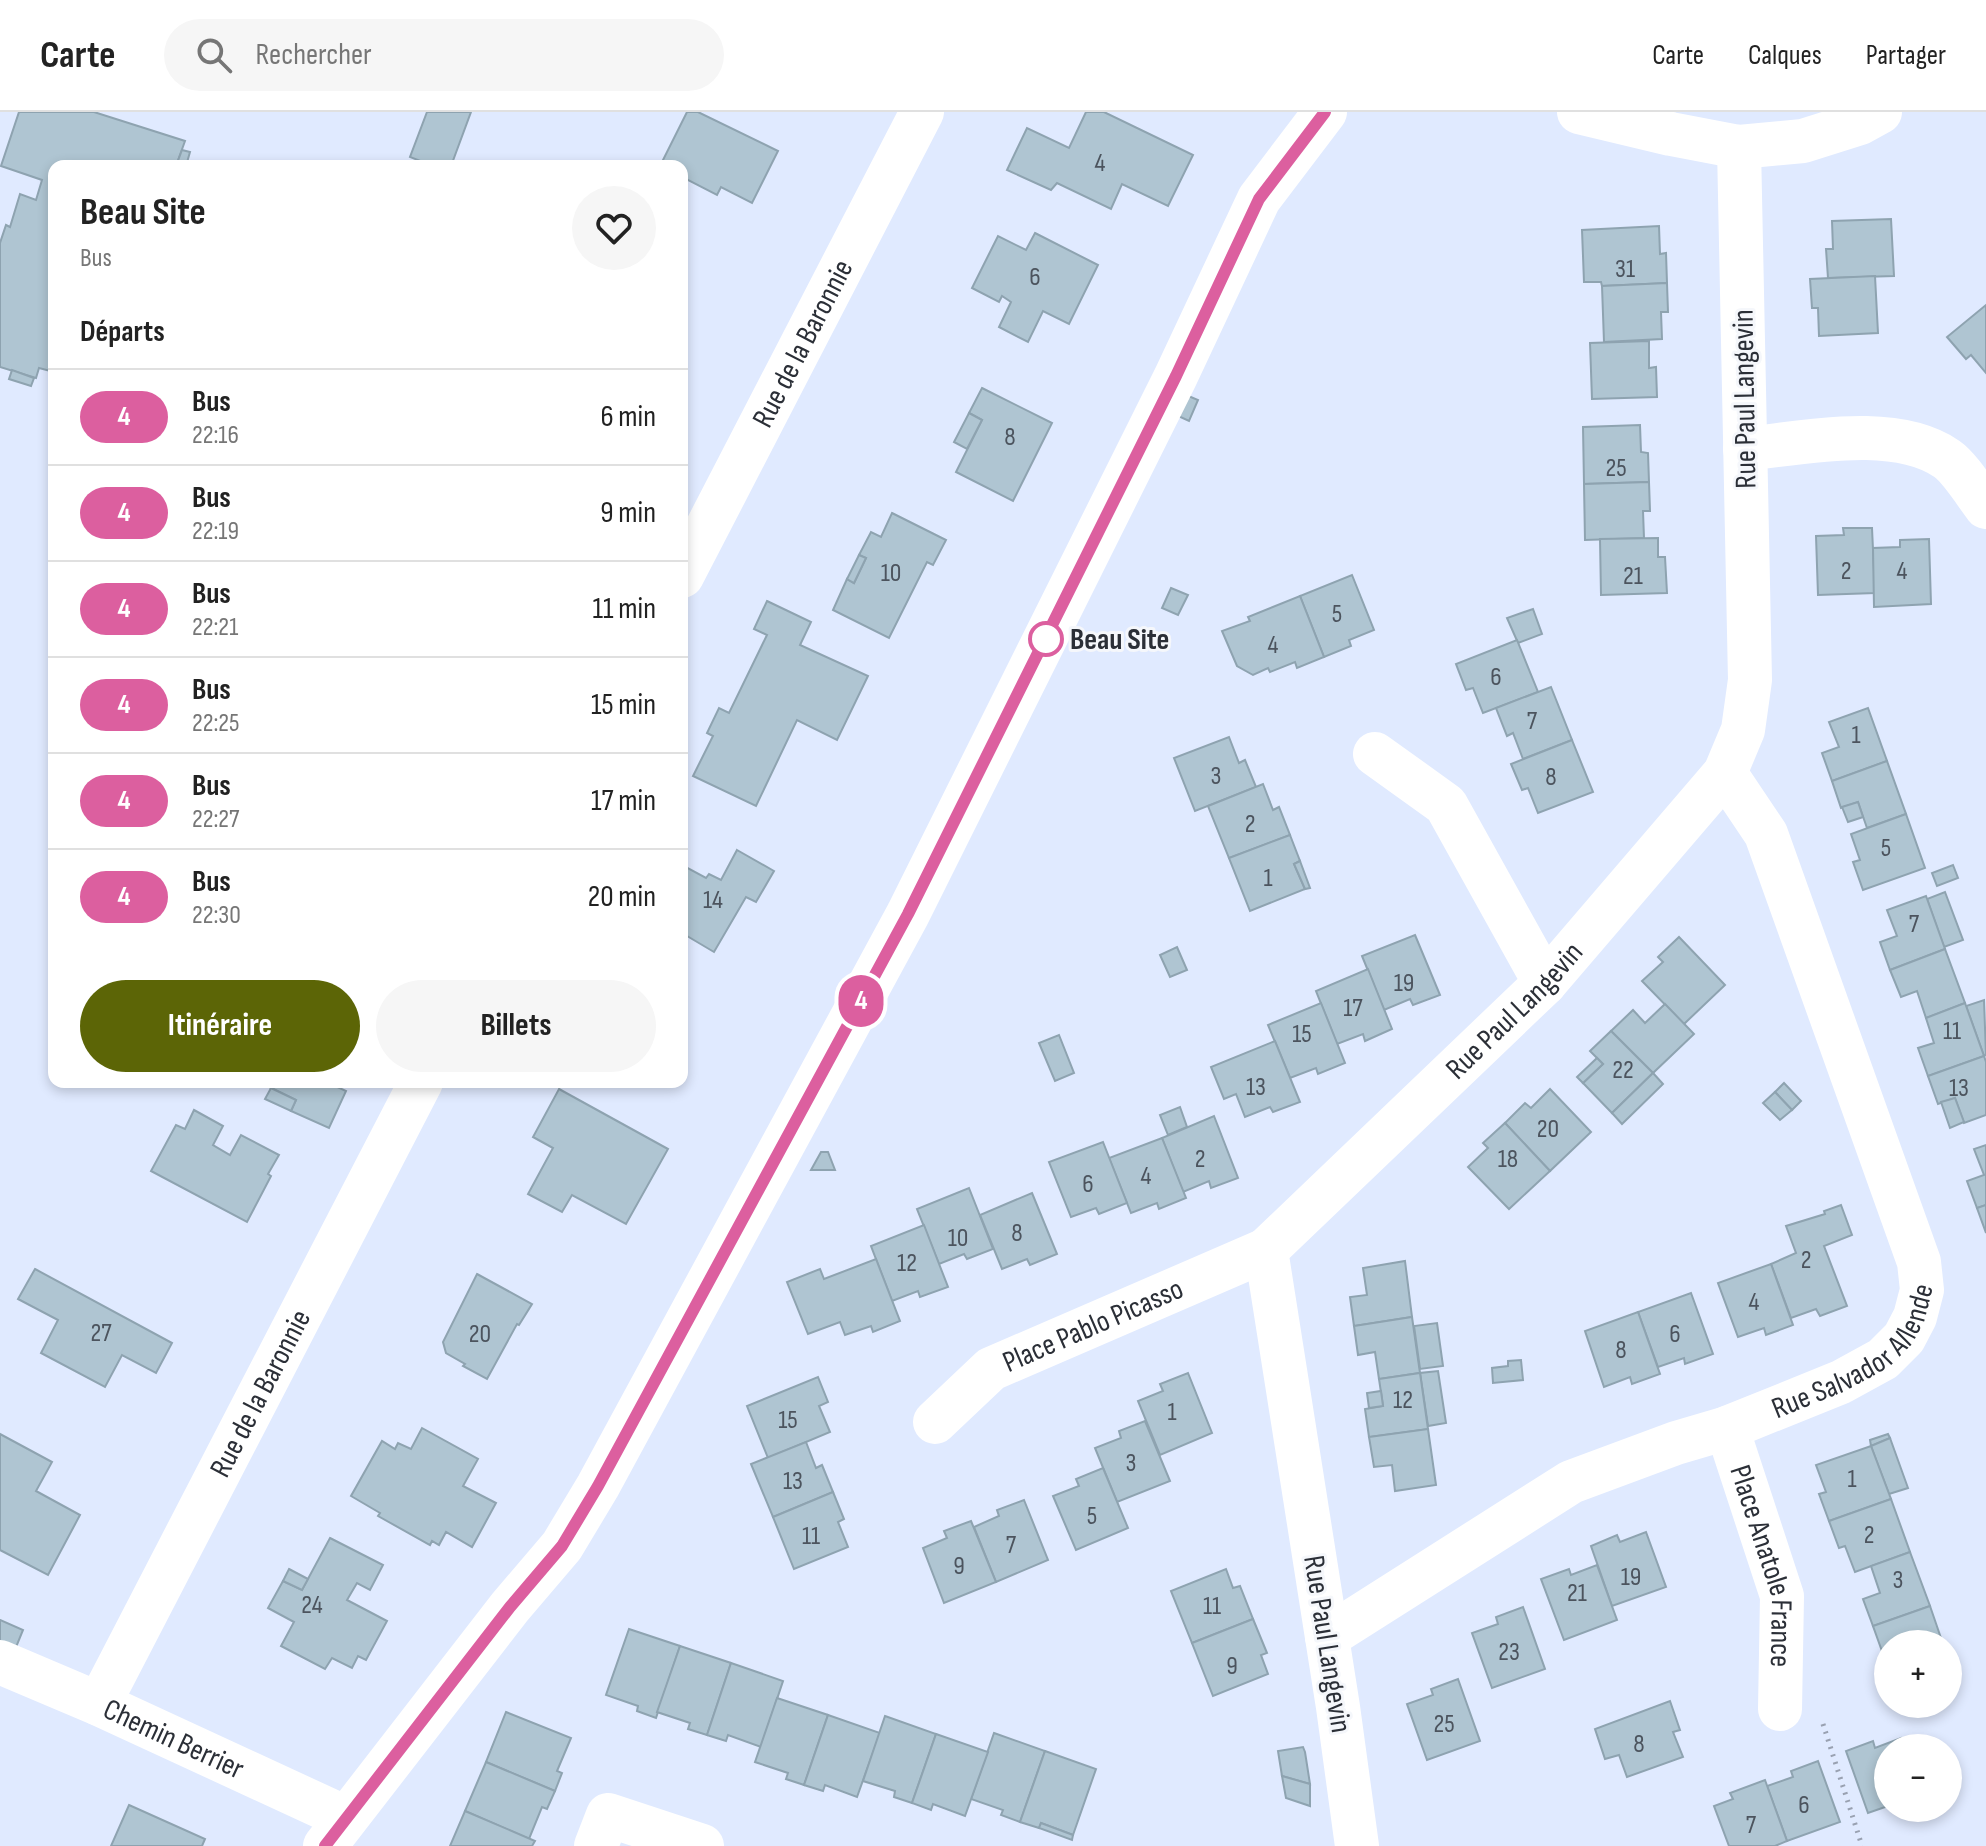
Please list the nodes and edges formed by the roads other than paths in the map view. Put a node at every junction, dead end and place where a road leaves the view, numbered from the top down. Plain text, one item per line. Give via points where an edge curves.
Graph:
1 (922, 112) edge
2 (1325, 112) edge
3 (1579, 112) edge
4 (1880, 112) edge
5 (1739, 147) junction
6 (1745, 449) junction
7 (1986, 507) edge
8 (688, 564) edge
9 (1375, 754) dead end
10 (1725, 773) junction
11 (1545, 983) junction
12 (418, 1088) edge
13 (1266, 1250) junction
14 (935, 1422) dead end
15 (1727, 1428) junction
16 (1327, 1637) junction
17 (0, 1662) edge
18 (99, 1704) junction
19 (1801, 1713) road end
20 (336, 1832) edge
21 (596, 1846) edge
22 (702, 1846) edge
23 (1357, 1846) edge

1 - 8 street, Rue de la Baronnie
2 - 20 street via 1259,199 1156,418 908,914 598,1486 562,1546
3 - 5 street
4 - 5 street via 1803,141
5 - 6 street, Rue Paul Langevin
6 - 7 street via 1864,438 1911,443 1948,459
6 - 10 street, Rue Paul Langevin via 1750,680 1743,730
9 - 11 street via 1446,805
10 - 11 street, Rue Paul Langevin
10 - 15 street, Rue Salvador Allende via 1766,834 1919,1262 1922,1290 1904,1338 1883,1359 1841,1382
11 - 13 street, Rue Paul Langevin
12 - 18 street, Rue de la Baronnie
13 - 14 street, Place Pablo Picasso via 991,1369
13 - 16 street, Rue Paul Langevin
15 - 16 street, Rue Salvador Allende via 1571,1482
15 - 19 street, Place Anatole France via 1782,1596
16 - 23 street, Rue Paul Langevin
17 - 18 street, Chemin Berrier
18 - 20 street, Chemin Berrier
21 - 22 street via 608,1815

